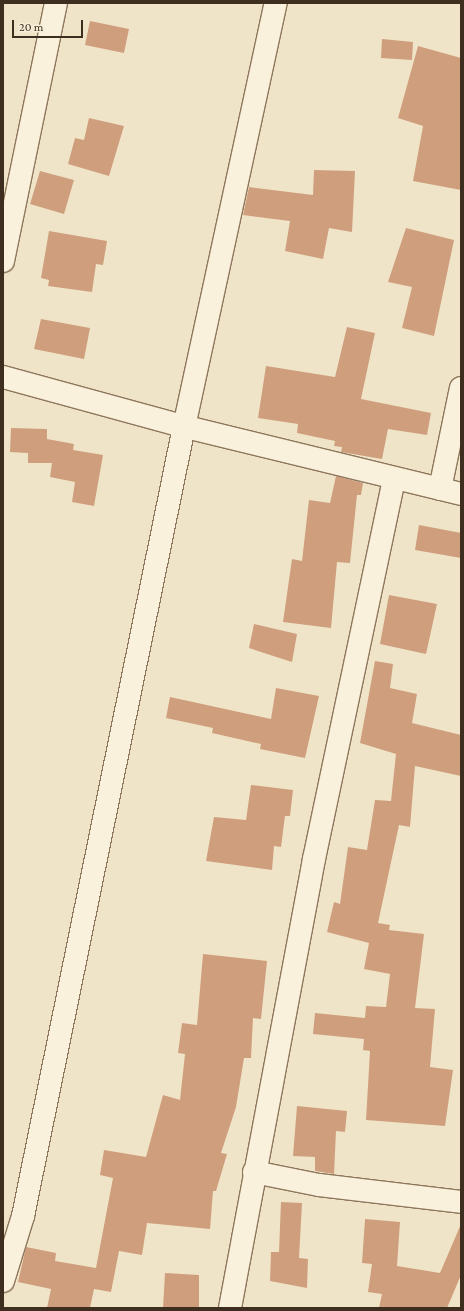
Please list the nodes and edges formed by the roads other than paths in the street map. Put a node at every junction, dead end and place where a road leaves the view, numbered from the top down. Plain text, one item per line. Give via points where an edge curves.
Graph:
1 (56, 3) edge
2 (276, 3) edge
3 (3, 261) edge
4 (3, 377) edge
5 (461, 388) edge
6 (177, 425) junction
7 (394, 479) junction
8 (440, 489) junction
9 (461, 494) edge
10 (254, 1172) junction
11 (461, 1202) edge
12 (3, 1281) edge
13 (230, 1308) edge

1 - 3 street
2 - 6 street
4 - 6 street
5 - 8 street
6 - 7 street
6 - 12 street via 23,1216
7 - 8 street
7 - 10 street via 314,859
8 - 9 street
10 - 11 street via 320,1185
10 - 13 street

